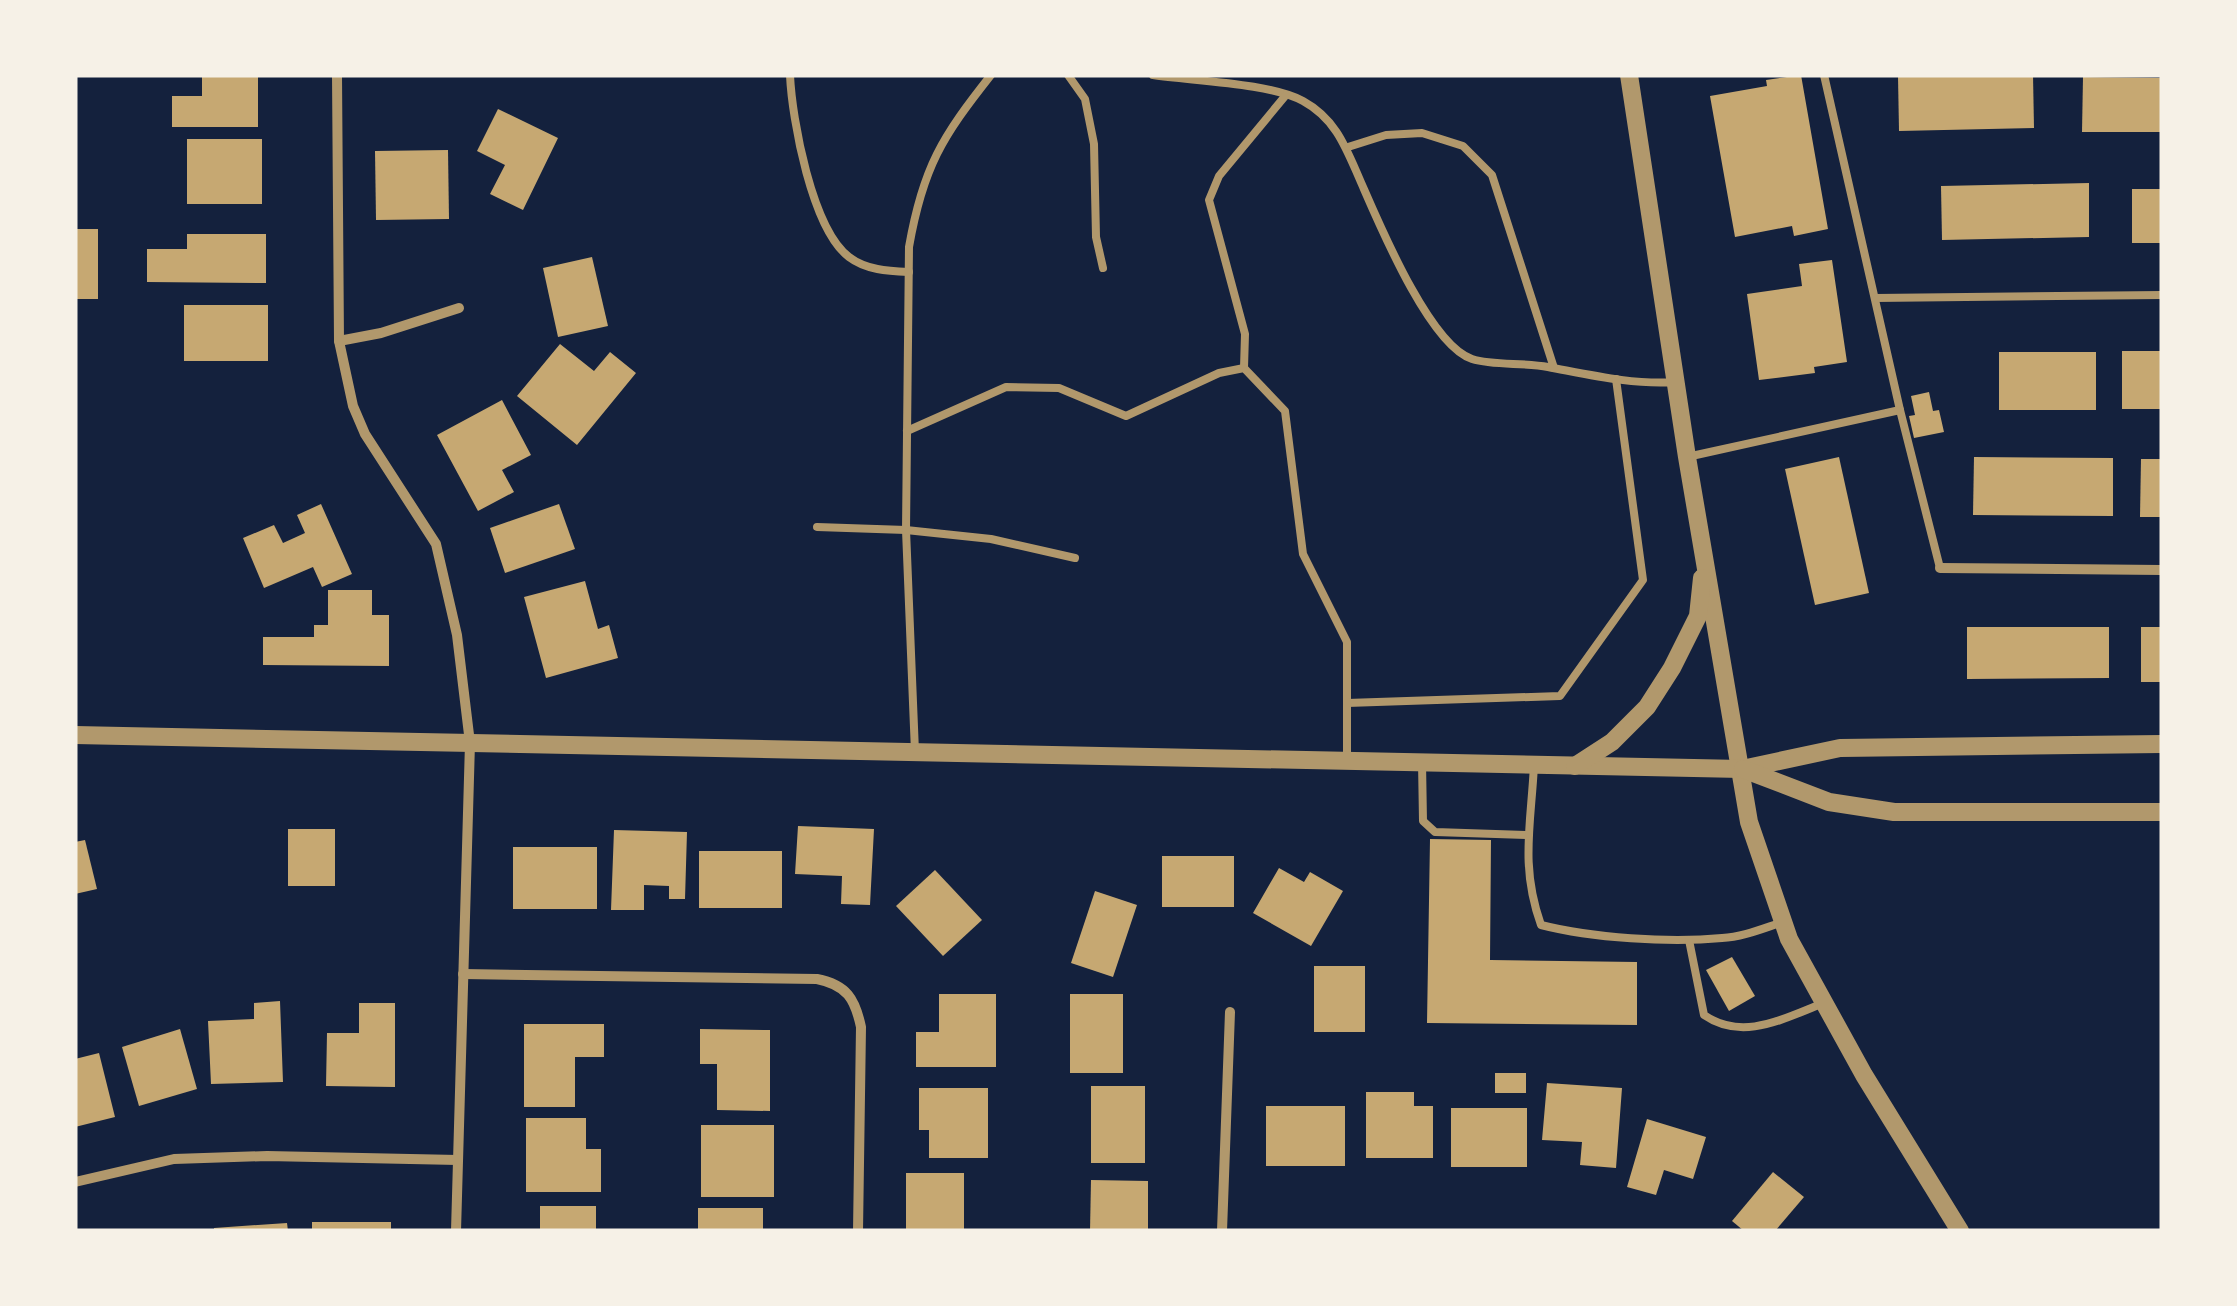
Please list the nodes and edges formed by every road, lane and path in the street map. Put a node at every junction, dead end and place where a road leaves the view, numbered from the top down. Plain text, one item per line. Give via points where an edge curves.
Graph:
1 (336, 75) edge
2 (790, 75) edge
3 (992, 75) edge
4 (1068, 75) edge
5 (1153, 75) edge
6 (1629, 75) edge
7 (1824, 75) edge
8 (1286, 95) junction
9 (1348, 147) junction
10 (1103, 268) dead end
11 (908, 272) junction
12 (2162, 296) edge
13 (1874, 298) junction
14 (459, 308) dead end
15 (340, 342) junction
16 (1244, 368) junction
17 (1554, 368) junction
18 (1616, 379) junction
19 (1676, 382) junction
20 (1900, 410) junction
21 (907, 431) junction
22 (1687, 457) junction
23 (816, 528) dead end
24 (906, 530) junction
25 (1704, 557) junction
26 (1075, 558) dead end
27 (1940, 568) joint
28 (2162, 570) edge
29 (1347, 703) junction
30 (75, 735) edge
31 (470, 743) junction
32 (2162, 744) edge
33 (915, 752) junction
34 (1347, 761) junction
35 (1422, 762) junction
36 (1534, 765) junction
37 (1575, 766) junction
38 (1742, 769) junction
39 (2162, 812) edge
40 (1526, 835) junction
41 (1784, 922) junction
42 (1689, 940) junction
43 (463, 974) junction
44 (1824, 1002) junction
45 (1230, 1012) dead end
46 (458, 1160) junction
47 (75, 1182) edge
48 (456, 1231) edge
49 (858, 1231) edge
50 (1222, 1231) edge
51 (1960, 1231) edge

1 - 15 street
2 - 11 lane via 794,129 839,248 880,271
3 - 11 lane via 929,166 917,200
4 - 10 lane via 1085,100 1094,144
5 - 8 lane
6 - 19 street
7 - 13 lane
8 - 9 lane via 1328,120
8 - 16 lane via 1219,176 1210,200 1245,334
9 - 17 lane via 1408,284 1451,346 1472,359
9 - 17 lane via 1422,133 1463,146 1492,175
11 - 21 lane
12 - 13 lane
13 - 20 lane
14 - 15 street
15 - 31 street via 365,434 436,544 457,635
16 - 21 lane via 1126,416 1060,388 1006,387
16 - 29 lane via 1285,412 1304,554 1347,642
17 - 18 lane
18 - 19 lane
18 - 29 lane via 1643,580 1560,696
19 - 22 street
20 - 22 lane
20 - 27 lane
21 - 24 lane
22 - 25 street
23 - 24 lane
24 - 26 lane
24 - 33 lane
25 - 37 street via 1698,616 1672,668 1647,707
25 - 38 street
27 - 28 street
29 - 34 lane
30 - 31 street
31 - 33 street
31 - 43 street
32 - 38 street via 1840,748
33 - 34 street
34 - 35 street
35 - 36 street
35 - 40 lane via 1423,821 1435,832
36 - 37 street
36 - 40 lane
37 - 38 street
38 - 39 street via 1829,802 1894,812
38 - 41 street via 1749,822
40 - 42 lane via 1531,897 1541,925
41 - 42 lane
41 - 44 street
42 - 44 lane via 1704,1016 1722,1028 1763,1026
43 - 46 street
43 - 49 street via 838,983 856,1002 861,1027
44 - 51 street
45 - 50 street
46 - 47 street via 174,1159
46 - 48 street

